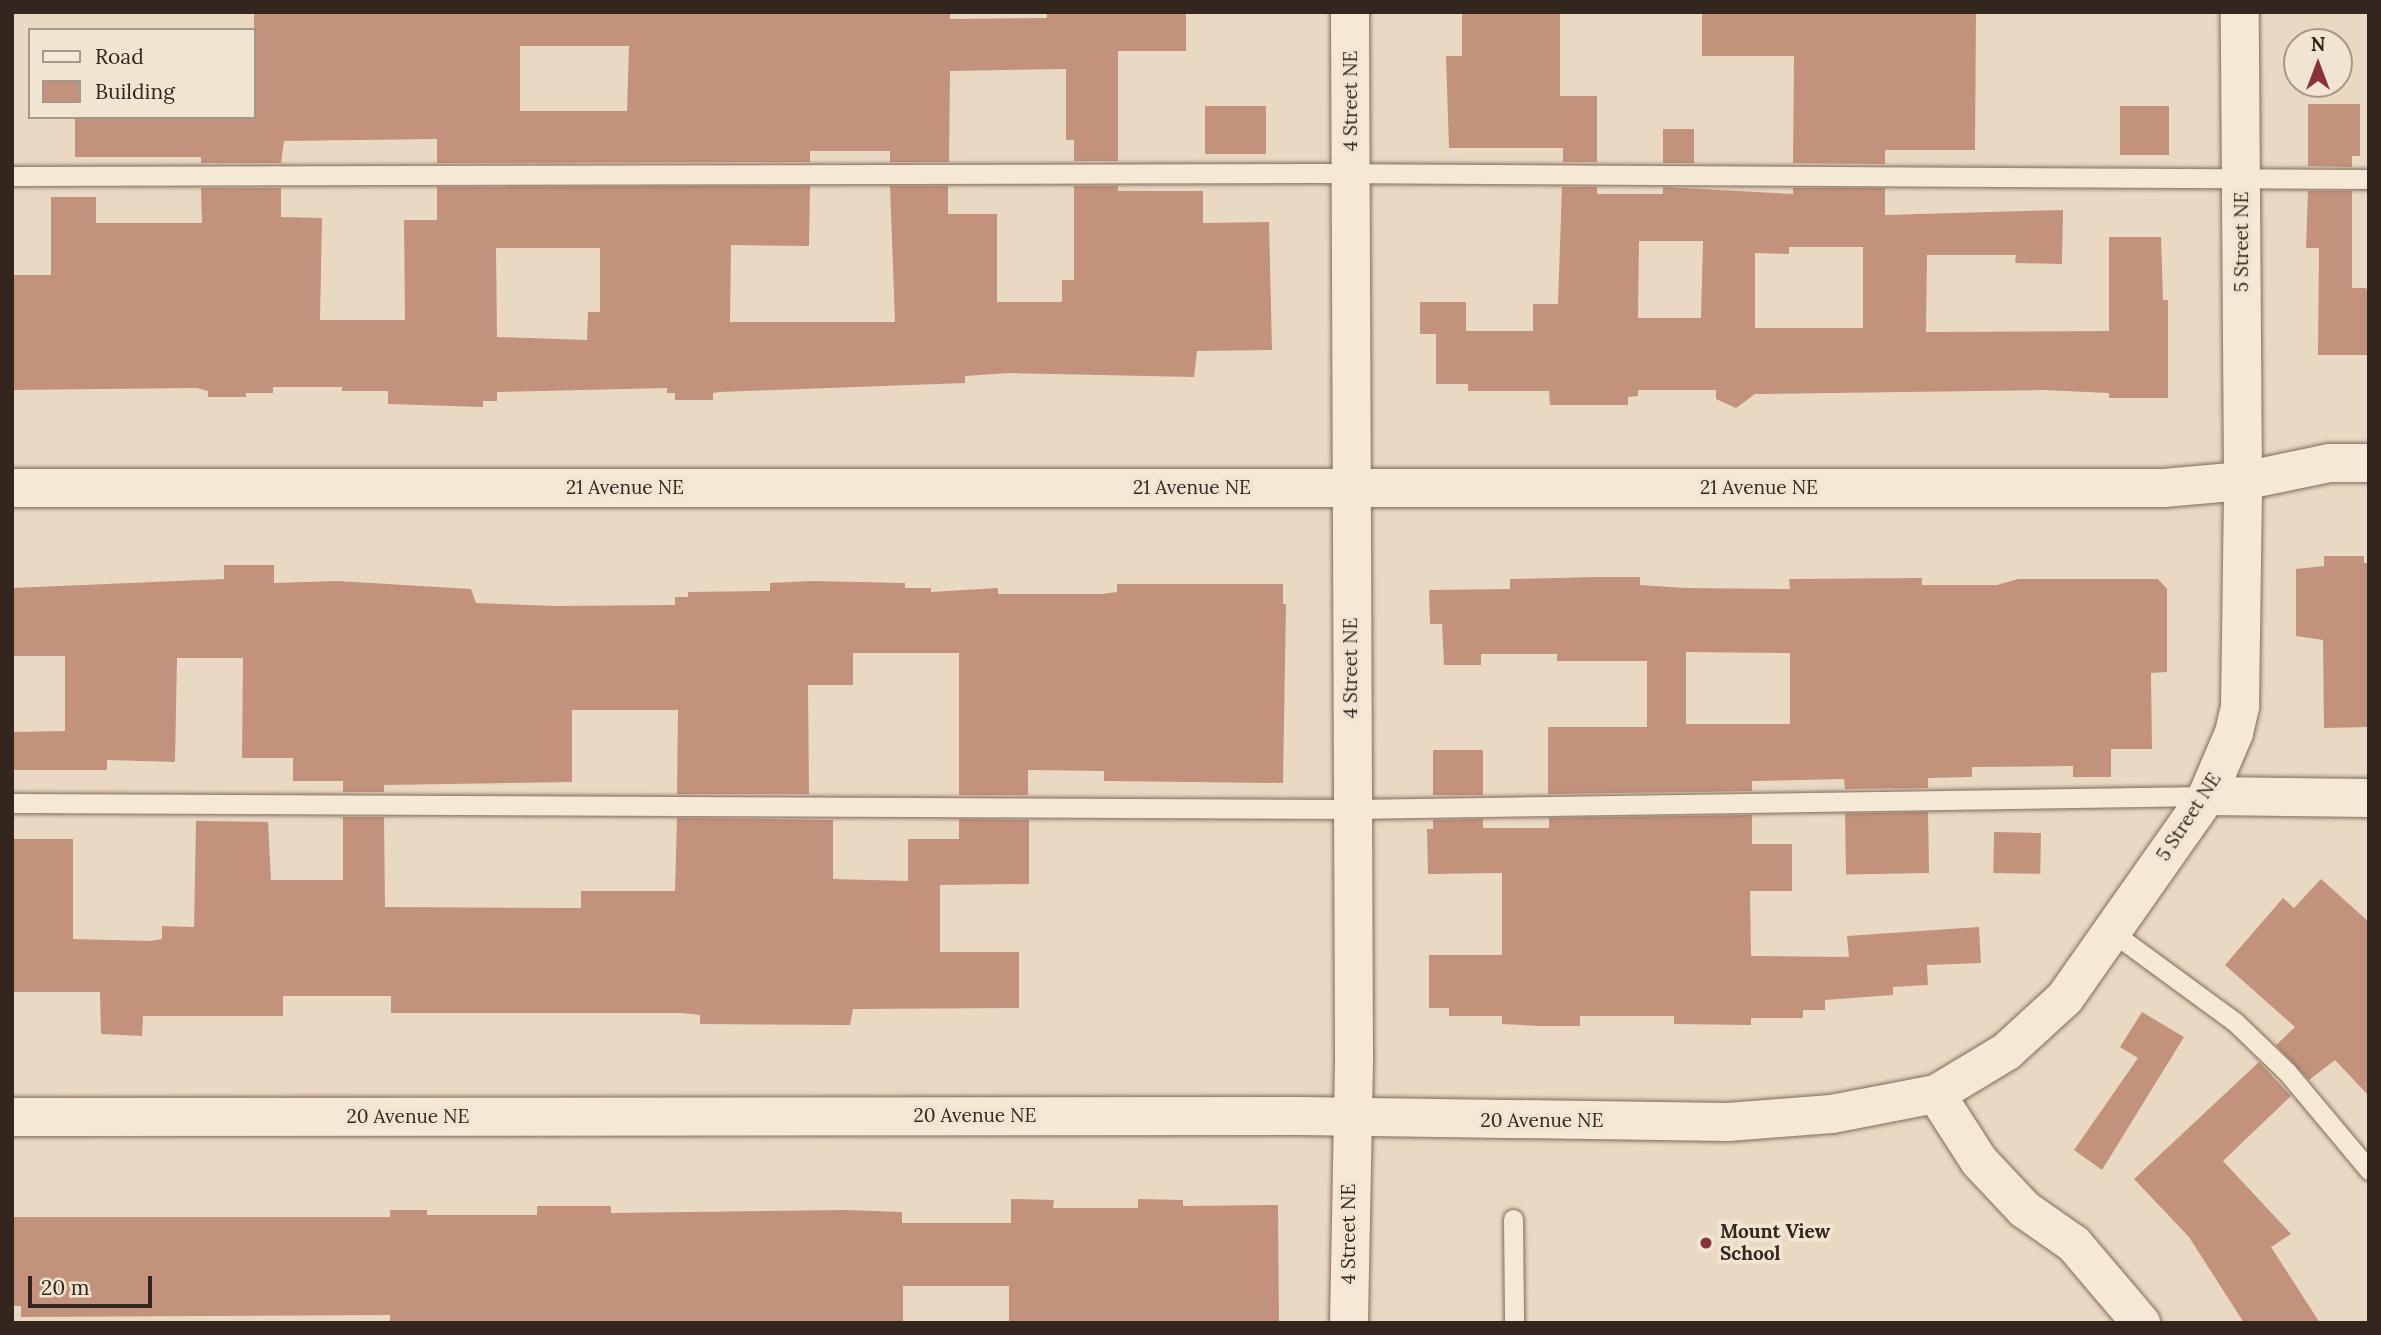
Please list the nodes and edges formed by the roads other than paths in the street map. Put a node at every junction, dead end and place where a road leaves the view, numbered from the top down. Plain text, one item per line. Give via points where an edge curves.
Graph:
1 (1350, 12) edge
2 (2240, 12) edge
3 (1351, 175) junction
4 (12, 176) edge
5 (2241, 178) junction
6 (2369, 179) edge
7 (2369, 463) edge
8 (2243, 481) junction
9 (12, 488) edge
10 (1352, 488) junction
11 (2207, 796) junction
12 (2369, 798) edge
13 (12, 803) edge
14 (1350, 809) junction
15 (2112, 932) junction
16 (1936, 1094) junction
17 (12, 1117) edge
18 (1351, 1118) junction
19 (2369, 1170) edge
20 (1513, 1220) dead end
21 (1349, 1323) edge
22 (1514, 1323) edge
23 (2141, 1323) edge

1 - 3 street, 4 Street NE
2 - 5 street, 5 Street NE
3 - 4 lane
3 - 5 lane
3 - 10 street, 4 Street NE
5 - 6 lane
5 - 8 street, 5 Street NE
7 - 8 street, 21 Avenue NE via 2330,463
8 - 10 street, 21 Avenue NE via 2164,488
8 - 11 street, 5 Street NE via 2240,706 2226,760
9 - 10 street, 21 Avenue NE
10 - 14 street, 4 Street NE
11 - 12 street
11 - 14 lane
11 - 15 street, 5 Street NE
13 - 14 lane
14 - 18 street, 4 Street NE
15 - 16 street, 5 Street NE via 2082,976 2037,1027 1986,1066
15 - 19 lane via 2235,1023 2287,1072
16 - 18 street, 20 Avenue NE via 1780,1120
16 - 23 street via 1979,1161 2024,1209 2074,1244
17 - 18 street, 20 Avenue NE
18 - 21 street, 4 Street NE
20 - 22 lane

